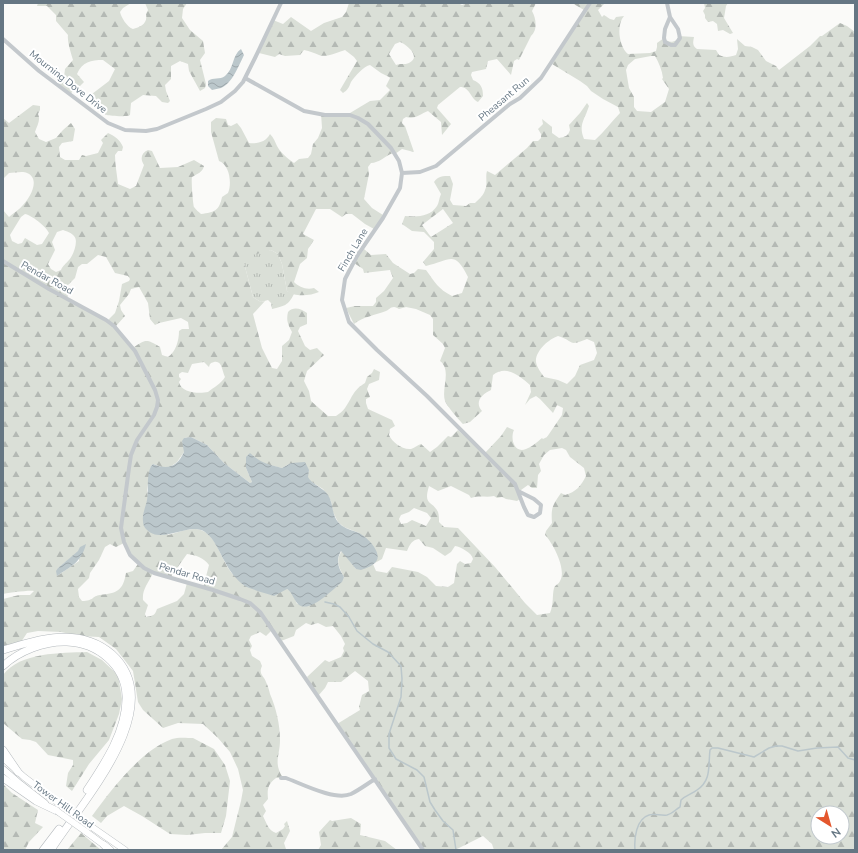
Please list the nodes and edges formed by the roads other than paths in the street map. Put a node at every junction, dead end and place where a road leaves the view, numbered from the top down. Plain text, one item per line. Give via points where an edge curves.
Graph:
1 (281, 3) edge
2 (590, 3) edge
3 (667, 3) edge
4 (670, 17) junction
5 (3, 39) edge
6 (245, 78) junction
7 (402, 173) junction
8 (3, 261) edge
9 (518, 490) junction
10 (3, 650) edge
11 (3, 666) edge
12 (3, 750) edge
13 (3, 758) edge
14 (3, 768) edge
15 (18, 772) junction
16 (3, 778) edge
17 (281, 778) dead end
18 (375, 779) junction
19 (59, 808) junction
20 (53, 837) junction
21 (104, 844) joint
22 (37, 850) edge
23 (43, 850) edge
24 (50, 850) edge
25 (111, 850) edge
26 (125, 850) edge
27 (423, 850) edge

1 - 6 street, Mourning Dove Drive
2 - 7 street, Pheasant Run via 541,78 520,98 436,166 420,172
3 - 4 street
4 - 4 street via 664,34 665,42 671,46 680,38 678,29
5 - 6 street, Mourning Dove Drive via 39,71 102,119 134,131 157,129 213,106 235,92
6 - 7 street via 304,111 324,115 350,115 368,124 391,148 399,161
7 - 9 street, Finch Lane via 400,188 345,279 342,300 349,322 427,396 515,484
8 - 18 street, Pendar Road via 114,326 135,351 155,390 157,407 137,440 128,468 121,528 130,555 154,573 223,593 256,608
9 - 9 street, Finch Lane via 528,515 534,517 540,513 540,505
10 - 24 highway via 52,637 80,638 99,645 112,654 123,667 129,682 130,712 118,747 98,782
11 - 20 highway via 16,656 39,646 72,642 105,656 118,669 124,684 125,711 115,743
12 - 15 highway
13 - 15 highway, Tower Hill Road
14 - 19 highway, Tower Hill Road via 30,792
15 - 19 highway, Tower Hill Road
16 - 19 highway via 36,801
17 - 18 street via 343,796
18 - 27 street, Pendar Road
19 - 21 highway, Tower Hill Road, bridge
19 - 26 highway, Tower Hill Road, bridge
20 - 22 highway
20 - 23 highway
21 - 25 highway

